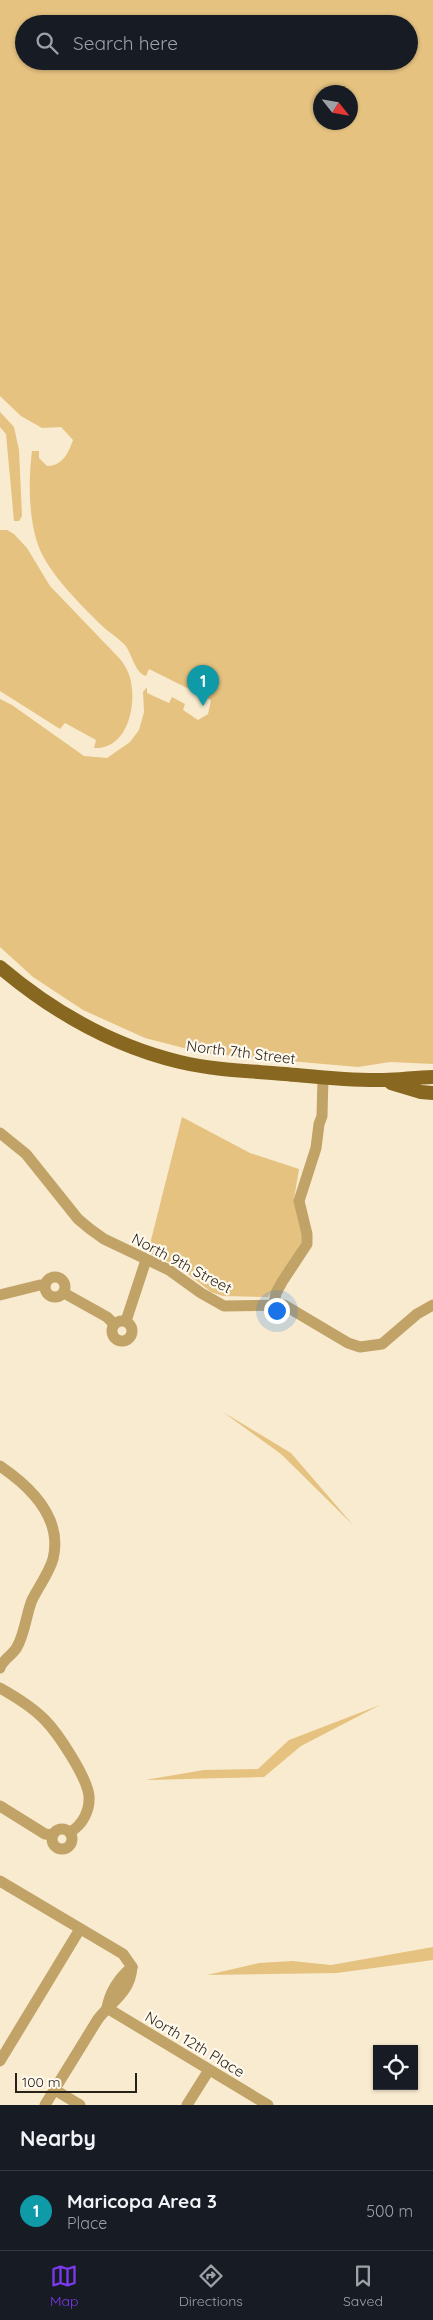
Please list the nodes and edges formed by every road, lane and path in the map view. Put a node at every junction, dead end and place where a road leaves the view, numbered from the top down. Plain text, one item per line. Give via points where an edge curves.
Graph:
1 (0, 966) edge
2 (322, 1077) junction
3 (433, 1077) edge
4 (383, 1080) junction
5 (433, 1093) edge
6 (0, 1133) edge
7 (146, 1260) junction
8 (0, 1295) edge
9 (274, 1304) junction
10 (433, 1305) edge
11 (126, 1321) junction
12 (114, 1324) junction
13 (0, 1466) edge
14 (0, 1668) edge
15 (0, 1688) edge
16 (0, 1806) edge
17 (70, 1832) junction
18 (52, 1835) junction
19 (0, 1881) edge
20 (80, 1929) junction
21 (107, 2008) junction
22 (0, 2062) edge
23 (209, 2070) junction
24 (55, 2090) junction
25 (46, 2105) edge
26 (80, 2105) edge
27 (188, 2105) edge
28 (268, 2105) edge

1 - 2 main road, North 7th Street via 68,1016 149,1053 179,1062 219,1068
2 - 4 main road, North 7th Street
2 - 9 street via 322,1116 316,1148 299,1201 307,1244 282,1282
3 - 4 main road, North 7th Street
4 - 5 main road, North 7th Street
6 - 7 street, North 9th Street via 26,1154 78,1219 104,1239
7 - 9 street, North 9th Street via 169,1270 224,1306
7 - 11 street
8 - 12 street via 45,1286 52,1297 64,1293
9 - 10 street, North 9th Street via 284,1305 360,1347 382,1344 417,1314
11 - 12 street
11 - 12 street via 132,1328 132,1335 127,1340 120,1341 114,1337
13 - 14 street via 43,1505 56,1542 17,1648
15 - 17 street via 26,1704 53,1729 70,1754 85,1785 89,1805 80,1824
16 - 18 street via 45,1834
17 - 18 street via 59,1829
17 - 18 street via 72,1843 65,1849 55,1846
19 - 20 street
20 - 21 street via 123,1954 132,1967 131,1978 117,2002
20 - 22 street
21 - 23 street, North 12th Place
21 - 24 street
23 - 27 street
23 - 28 street, North 12th Place
24 - 25 street
24 - 26 street

